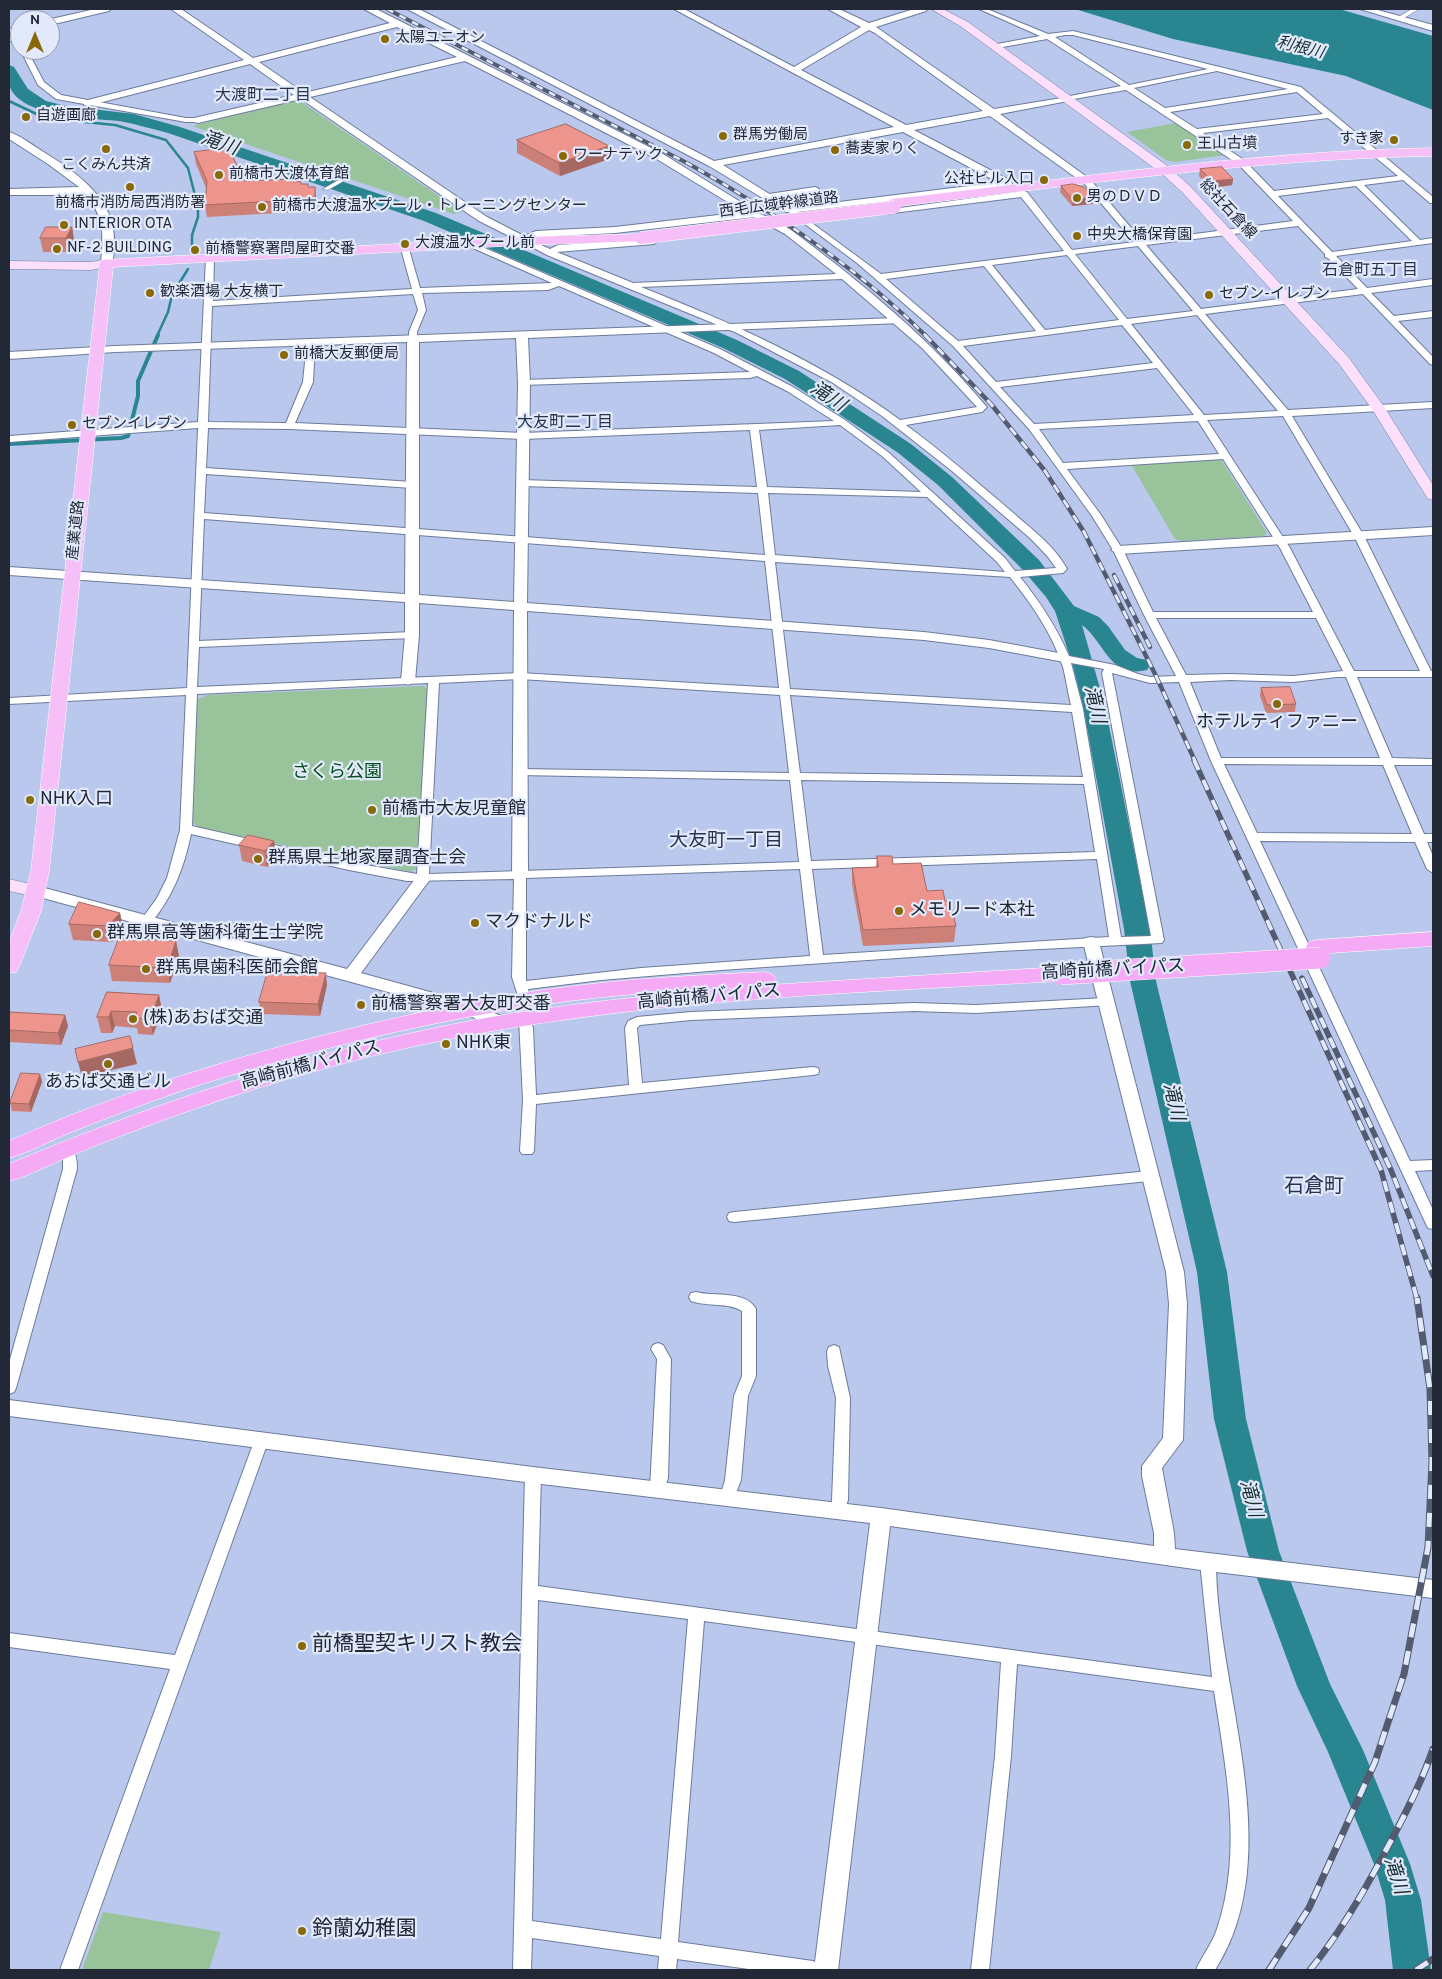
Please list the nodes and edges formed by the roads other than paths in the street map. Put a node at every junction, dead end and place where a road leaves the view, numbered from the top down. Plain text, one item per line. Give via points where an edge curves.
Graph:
1 (106, 9) edge
2 (175, 9) edge
3 (369, 9) edge
4 (412, 9) edge
5 (678, 9) edge
6 (832, 9) edge
7 (924, 9) edge
8 (936, 9) edge
9 (982, 9) edge
10 (1365, 9) edge
11 (1416, 9) edge
12 (1402, 17) dead end
13 (60, 20) edge
14 (398, 24) junction
15 (869, 26) junction
16 (1433, 28) edge
17 (1050, 37) junction
18 (995, 47) junction
19 (466, 58) junction
20 (29, 60) edge
21 (250, 61) junction
22 (1216, 69) junction
23 (795, 70) junction
24 (1127, 88) junction
25 (1298, 89) junction
26 (303, 96) junction
27 (1065, 99) junction
28 (86, 103) junction
29 (1163, 111) junction
30 (992, 113) junction
31 (1330, 115) junction
32 (198, 120) joint
33 (906, 129) junction
34 (1194, 132) junction
35 (9, 135) edge
36 (1433, 148) edge
37 (1417, 151) junction
38 (1433, 152) edge
39 (1376, 153) junction
40 (1241, 162) junction
41 (713, 164) junction
42 (1165, 170) junction
43 (347, 178) dead end
44 (1404, 178) junction
45 (1086, 180) junction
46 (1007, 183) joint
47 (1357, 184) junction
48 (1416, 186) junction
49 (1432, 187) edge
50 (86, 189) junction
51 (326, 189) dead end
52 (815, 189) dead end
53 (1026, 191) junction
54 (9, 192) edge
55 (1272, 194) junction
56 (769, 196) junction
57 (1433, 201) edge
58 (790, 210) junction
59 (754, 214) junction
60 (807, 222) junction
61 (1300, 223) junction
62 (778, 227) junction
63 (1227, 232) junction
64 (1433, 241) edge
65 (520, 242) junction
66 (1418, 243) junction
67 (473, 244) junction
68 (1141, 244) junction
69 (405, 249) junction
70 (550, 252) junction
71 (1070, 253) junction
72 (1328, 255) junction
73 (210, 258) junction
74 (9, 261) edge
75 (107, 263) junction
76 (987, 264) junction
77 (9, 265) edge
78 (844, 276) junction
79 (880, 277) junction
80 (1433, 282) edge
81 (558, 284) junction
82 (631, 286) junction
83 (417, 291) junction
84 (1366, 291) junction
85 (1290, 301) junction
86 (209, 304) junction
87 (1200, 313) junction
88 (1433, 314) edge
89 (1391, 319) junction
90 (897, 321) junction
91 (1125, 323) junction
92 (723, 327) junction
93 (666, 328) junction
94 (1042, 332) junction
95 (522, 334) junction
96 (413, 338) junction
97 (312, 342) junction
98 (956, 344) junction
99 (1433, 344) edge
100 (205, 345) junction
101 (1418, 346) junction
102 (97, 350) junction
103 (9, 355) edge
104 (1433, 362) edge
105 (1158, 365) junction
106 (760, 372) junction
107 (524, 383) junction
108 (995, 385) junction
109 (1433, 405) edge
110 (1378, 408) junction
111 (1286, 414) junction
112 (1202, 419) junction
113 (842, 422) junction
114 (901, 424) junction
115 (202, 425) junction
116 (289, 426) junction
117 (754, 427) junction
118 (1032, 428) junction
119 (414, 432) junction
120 (87, 434) junction
121 (523, 436) junction
122 (9, 439) edge
123 (1226, 456) junction
124 (1061, 466) junction
125 (202, 471) junction
126 (521, 483) junction
127 (412, 485) junction
128 (763, 490) junction
129 (929, 494) junction
130 (1433, 496) edge
131 (199, 516) junction
132 (1433, 531) edge
133 (412, 532) junction
134 (1359, 536) junction
135 (522, 541) junction
136 (1280, 541) junction
137 (1118, 550) junction
138 (771, 559) junction
139 (9, 571) edge
140 (72, 575) junction
141 (1016, 575) junction
142 (196, 581) junction
143 (411, 599) junction
144 (521, 608) junction
145 (1149, 615) junction
146 (1319, 615) junction
147 (778, 627) junction
148 (412, 635) junction
149 (193, 644) junction
150 (1067, 658) junction
151 (1111, 667) junction
152 (1350, 674) junction
153 (1430, 674) edge
154 (520, 676) junction
155 (1183, 679) junction
156 (434, 680) junction
157 (408, 681) junction
158 (191, 690) junction
159 (786, 691) junction
160 (58, 700) junction
161 (9, 701) edge
162 (1078, 709) junction
163 (1217, 760) junction
164 (1387, 761) junction
165 (1433, 762) edge
166 (519, 772) junction
167 (796, 775) junction
168 (1090, 781) junction
169 (186, 830) junction
170 (1254, 837) junction
171 (1420, 838) junction
172 (1433, 838) edge
173 (1103, 856) junction
174 (807, 865) junction
175 (1433, 869) edge
176 (520, 875) junction
177 (423, 878) junction
178 (9, 886) edge
179 (37, 891) junction
180 (147, 920) junction
181 (1433, 939) edge
182 (1120, 941) junction
183 (1091, 942) junction
184 (1433, 951) edge
185 (1318, 953) junction
186 (818, 960) junction
187 (9, 967) edge
188 (352, 975) junction
189 (524, 1002) junction
190 (1106, 1002) junction
191 (471, 1009) junction
192 (501, 1023) junction
193 (813, 1071) dead end
194 (636, 1089) junction
195 (530, 1100) junction
196 (66, 1148) junction
197 (9, 1150) edge
198 (527, 1151) dead end
199 (1433, 1165) edge
200 (1408, 1166) junction
201 (9, 1173) edge
202 (1149, 1176) junction
203 (734, 1217) dead end
204 (1433, 1224) edge
205 (696, 1297) dead end
206 (658, 1349) dead end
207 (834, 1351) dead end
208 (9, 1388) edge
209 (9, 1408) edge
210 (262, 1439) junction
211 (534, 1476) junction
212 (658, 1489) junction
213 (728, 1498) junction
214 (838, 1511) junction
215 (881, 1516) junction
216 (1165, 1555) junction
217 (1208, 1562) junction
218 (1433, 1590) edge
219 (530, 1593) junction
220 (697, 1613) junction
221 (868, 1636) junction
222 (9, 1640) edge
223 (1009, 1657) junction
224 (180, 1663) junction
225 (1221, 1685) junction
226 (523, 1928) junction
227 (668, 1948) junction
228 (69, 1970) edge
229 (522, 1970) edge
230 (667, 1970) edge
231 (813, 1970) edge
232 (826, 1970) edge
233 (980, 1970) edge
234 (1205, 1970) edge

1 - 13 street
2 - 21 street
3 - 14 street
4 - 41 street
5 - 23 street
6 - 15 street
7 - 15 street
8 - 18 main road, 総社石倉線 via 964,24
9 - 17 street
10 - 16 street
11 - 12 street
14 - 19 street
14 - 21 street
15 - 23 street
15 - 30 street
17 - 18 street
17 - 22 street via 1073,33
17 - 24 street
18 - 27 main road, 総社石倉線
19 - 26 street
19 - 59 street via 659,156
20 - 28 street via 44,87 59,97
21 - 26 street
21 - 28 street
22 - 24 street
22 - 25 street
23 - 33 street
24 - 27 street
24 - 29 street
25 - 29 street
25 - 31 street
26 - 32 street
26 - 65 street
27 - 30 street
27 - 42 main road, 総社石倉線
28 - 32 street
29 - 34 street
30 - 33 street
30 - 45 street
31 - 34 street
31 - 39 street
33 - 41 street
33 - 46 street
34 - 40 street
35 - 50 street, 産業道路
36 - 37 main road, 西毛広域幹線道路
37 - 38 main road, 西毛広域幹線道路
37 - 39 main road, 西毛広域幹線道路
39 - 40 main road, 西毛広域幹線道路
39 - 44 street
40 - 42 main road, 西毛広域幹線道路
40 - 55 street
41 - 56 street
42 - 45 main road, 西毛広域幹線道路
42 - 63 main road, 総社石倉線
43 - 51 street
44 - 47 street
44 - 48 street
45 - 53 main road, 西毛広域幹線道路
45 - 68 street
46 - 58 street
47 - 55 street
47 - 66 street
48 - 49 street
48 - 57 street
50 - 54 street
50 - 75 street, 産業道路 via 102,208 108,224
52 - 56 street
53 - 60 street
53 - 65 main road, 西毛広域幹線道路, bridge via 640,235
53 - 71 street
55 - 61 street
56 - 58 street
58 - 60 street
59 - 62 street via 763,216
59 - 65 street via 662,226 536,234
60 - 79 street
61 - 63 street
61 - 72 street
62 - 70 street via 558,248
62 - 78 street
63 - 68 street
63 - 85 main road, 総社石倉線
64 - 66 street
65 - 67 main road, 西毛広域幹線道路
65 - 70 street
66 - 72 street
67 - 69 main road, 西毛広域幹線道路
67 - 81 street
68 - 71 street
68 - 87 street
69 - 73 main road, 西毛広域幹線道路
69 - 83 street
70 - 82 street
71 - 76 street
71 - 91 street
72 - 84 street
73 - 75 main road, 西毛広域幹線道路
73 - 86 street
74 - 75 main road, 西毛広域幹線道路
75 - 77 main road, 西毛広域幹線道路 via 91,266
75 - 102 main road, 産業道路
76 - 79 street
76 - 94 street
78 - 82 street
78 - 90 street
79 - 98 street
80 - 84 street
81 - 83 street via 548,287
81 - 93 street
82 - 92 street
83 - 86 street
83 - 96 street via 422,310
84 - 85 street
84 - 89 street
85 - 87 street
85 - 110 main road, 総社石倉線 via 1331,345
86 - 100 street
87 - 91 street
87 - 111 street
88 - 89 street
89 - 101 street
90 - 92 street
90 - 114 street via 948,369 982,407
91 - 94 street
91 - 105 street
92 - 93 street
92 - 114 street via 808,365
93 - 95 street
93 - 106 street
94 - 98 street
95 - 96 street
95 - 107 street
96 - 97 street
96 - 119 street
97 - 100 street
97 - 116 street via 308,382
98 - 108 street
99 - 101 street
100 - 102 street
100 - 115 street
101 - 104 street
102 - 103 street
102 - 120 main road, 産業道路
105 - 108 street
105 - 112 street
106 - 107 street via 750,375
106 - 113 street
107 - 121 street
108 - 118 street
109 - 110 street
110 - 111 street
110 - 130 main road, 総社石倉線
111 - 112 street
111 - 134 street
112 - 118 street
112 - 123 street
113 - 117 street
113 - 129 street via 885,454
114 - 141 street via 1032,535 1062,569
115 - 116 street
115 - 120 street
115 - 125 street
116 - 119 street
117 - 121 street
117 - 128 street
118 - 124 street
119 - 121 street
119 - 127 street
120 - 122 street
120 - 140 main road, 産業道路
121 - 126 street
123 - 124 street
123 - 136 street
124 - 137 street
125 - 127 street
125 - 131 street
126 - 128 street
126 - 135 street
127 - 133 street
128 - 129 street
128 - 138 street
129 - 141 street
131 - 133 street
131 - 142 street
132 - 134 street
133 - 135 street
133 - 143 street
134 - 136 street
134 - 153 street
135 - 138 street
135 - 144 street
136 - 137 street
136 - 146 street
137 - 145 street
138 - 141 street
138 - 147 street
139 - 140 street
140 - 142 street
140 - 160 main road, 産業道路
141 - 150 street via 1051,627
142 - 143 street
142 - 149 street
143 - 144 street
143 - 148 street
144 - 147 street
144 - 154 street
145 - 146 street
145 - 155 street
146 - 152 street
147 - 150 street via 924,636
147 - 159 street
148 - 149 street
148 - 157 street
149 - 158 street
150 - 151 street
150 - 162 street
151 - 155 street via 1142,679
151 - 182 street via 1107,673 1158,940
152 - 153 street
152 - 155 street via 1293,679
152 - 164 street
154 - 156 street
154 - 159 street
154 - 166 street
155 - 163 street
156 - 157 street
156 - 177 street
157 - 158 street
158 - 160 street
158 - 169 street
159 - 162 street
159 - 167 street
160 - 161 street
160 - 179 main road, 産業道路
162 - 168 street
163 - 164 street
163 - 170 street
164 - 165 street
164 - 171 street
166 - 167 street
166 - 176 street
167 - 168 street
167 - 174 street
168 - 173 street
169 - 177 street via 349,866
169 - 180 street via 173,883
170 - 171 street
170 - 200 street
171 - 172 street
171 - 175 street
173 - 174 street
173 - 182 street
174 - 176 street
174 - 186 street
176 - 177 street
176 - 189 street via 518,977
177 - 188 street
178 - 179 main road
179 - 180 street
179 - 187 main road, 産業道路
180 - 188 street
181 - 185 highway, 高崎前橋バイパス
182 - 183 street
183 - 186 street
183 - 190 street
184 - 185 highway, 高崎前橋バイパス
185 - 189 highway, 高崎前橋バイパス, bridge via 1059,968 616,1007
186 - 189 street via 610,975
188 - 191 street
189 - 191 highway, 高崎前橋バイパス
189 - 192 highway, 高崎前橋バイパス
189 - 195 street
190 - 194 street via 976,1009 914,1007 691,1016 637,1021 631,1028
190 - 202 street
191 - 192 street
191 - 197 highway, 高崎前橋バイパス via 315,1044 218,1072 119,1106
192 - 196 highway, 高崎前橋バイパス via 397,1043 278,1073 185,1102
193 - 194 street
194 - 195 street
195 - 198 street
196 - 201 highway, 高崎前橋バイパス
196 - 208 street via 70,1168
199 - 200 street
200 - 204 street
202 - 203 street
202 - 216 street via 1175,1272 1178,1304 1174,1440 1152,1466
205 - 213 street via 736,1300 750,1312 747,1385 741,1396 733,1480
206 - 212 street via 664,1359
207 - 214 street via 843,1398
209 - 210 street
210 - 211 street
210 - 224 street
211 - 212 street
211 - 219 street
212 - 213 street
213 - 214 street
214 - 215 street
215 - 216 street
215 - 221 street
216 - 217 street
217 - 218 street
217 - 225 street
219 - 220 street
219 - 226 street
220 - 221 street
220 - 227 street
221 - 223 street
221 - 232 street
222 - 224 street
223 - 225 street
223 - 233 street via 1003,1756
224 - 228 street
225 - 234 street via 1237,1783 1236,1890 1228,1924 1214,1958
226 - 227 street
226 - 229 street
227 - 230 street
227 - 231 street

